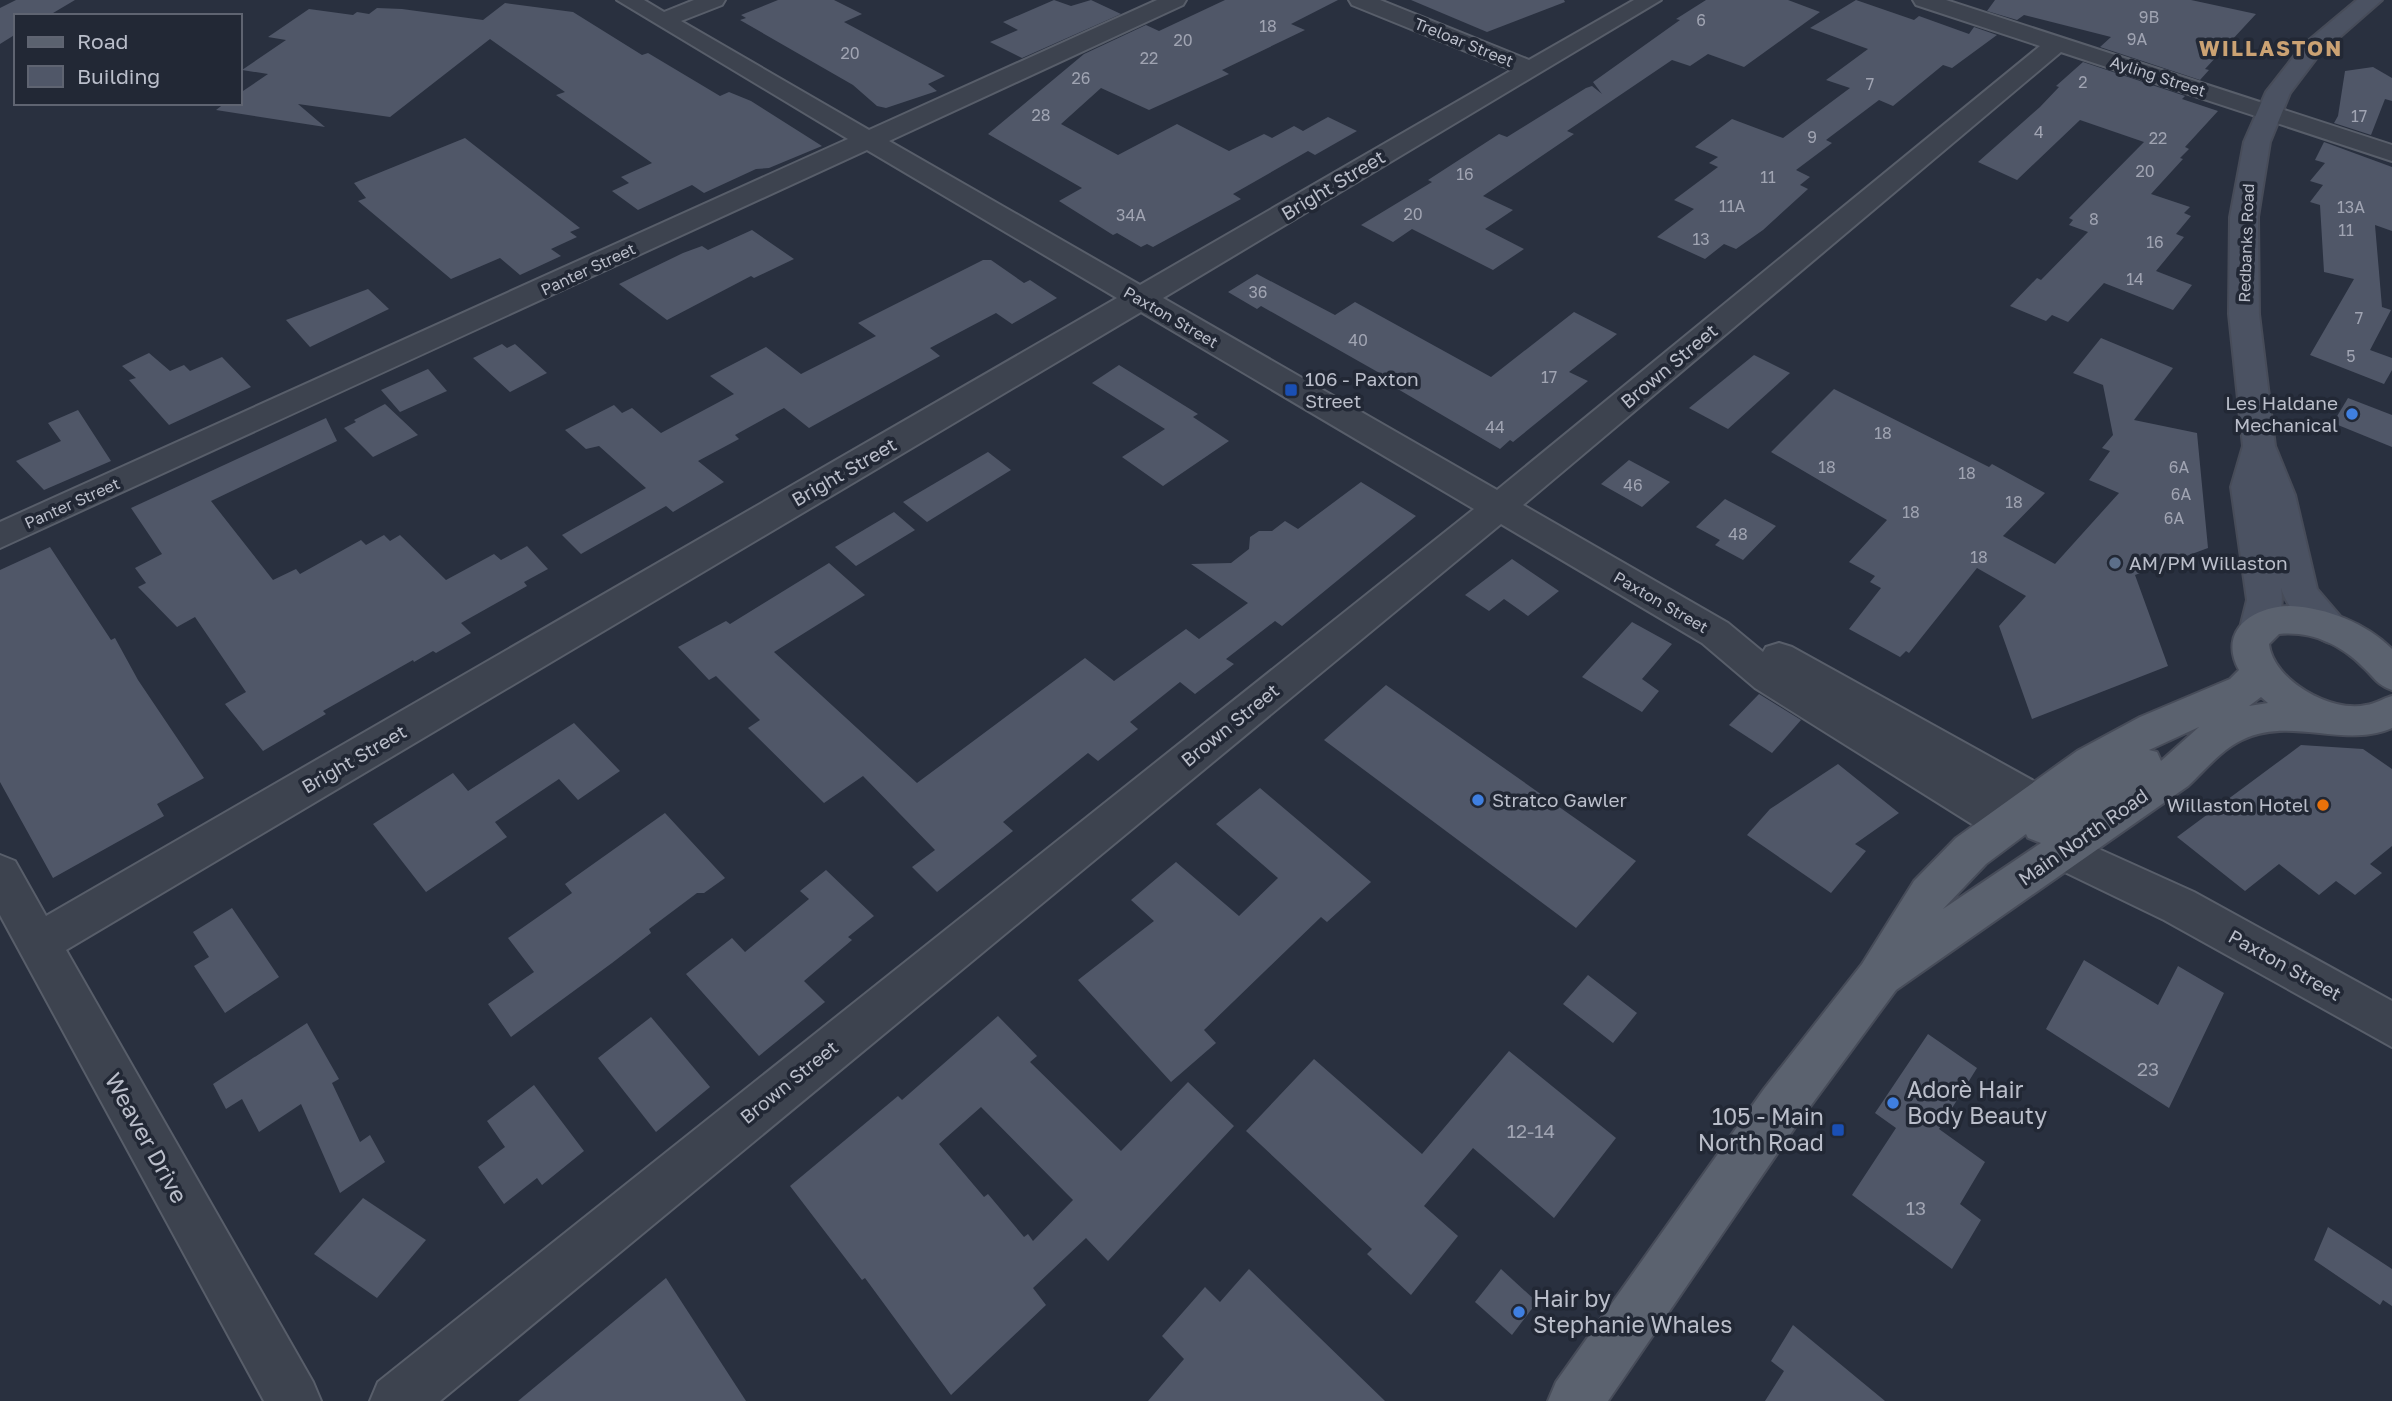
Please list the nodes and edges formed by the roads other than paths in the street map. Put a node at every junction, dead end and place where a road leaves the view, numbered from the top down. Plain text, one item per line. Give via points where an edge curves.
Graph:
1 (628, 0) edge
2 (714, 0) edge
3 (1175, 0) edge
4 (1360, 0) edge
5 (1650, 0) edge
6 (1924, 0) edge
7 (2371, 0) edge
8 (663, 20) junction
9 (2057, 43) junction
10 (1530, 69) junction
11 (2267, 113) junction
12 (870, 141) junction
13 (2392, 153) edge
14 (1140, 299) junction
15 (2259, 446) junction
16 (1499, 507) junction
17 (0, 536) edge
18 (2258, 628) junction
19 (2334, 629) junction
20 (2384, 661) edge
21 (2259, 672) junction
22 (2392, 710) edge
23 (2335, 719) junction
24 (2216, 735) junction
25 (2021, 813) junction
26 (2098, 824) junction
27 (2061, 850) junction
28 (0, 874) edge
29 (2179, 906) junction
30 (37, 944) junction
31 (1878, 979) junction
32 (2392, 1025) edge
33 (294, 1401) edge
34 (397, 1401) edge
35 (1575, 1401) edge

1 - 8 street, Paxton Street
2 - 8 street
3 - 12 street, Panter Street
4 - 10 street, Treloar Street
5 - 10 street, Bright Street
6 - 9 street, Ayling Street
7 - 11 main road, Redbanks Road via 2299,63
8 - 12 street, Paxton Street
9 - 11 street, Ayling Street
9 - 16 street, Brown Street
10 - 14 street, Bright Street
11 - 13 street, Ayling Street
11 - 15 main road, Redbanks Road via 2249,176 2244,217 2244,314
12 - 14 street, Paxton Street
12 - 17 street, Panter Street
14 - 16 street, Paxton Street
14 - 30 street, Bright Street
15 - 18 main road, Redbanks Road via 2248,487 2265,600
15 - 19 main road, Redbanks Road via 2278,495 2301,595
16 - 25 street, Paxton Street via 1715,634 1768,678
16 - 34 street, Brown Street
18 - 19 main road via 2274,621 2296,620
18 - 21 main road via 2250,647
19 - 20 main road
21 - 23 main road via 2300,705
21 - 25 main road, Main North Road via 2229,699 2154,728 2091,763
22 - 23 main road, Main North Road via 2374,720
23 - 24 main road, Main North Road via 2275,717
24 - 25 main road via 2154,757 2052,824 2030,828
24 - 26 main road, Main North Road via 2174,774
25 - 31 main road, Main North Road via 1971,851 1929,894
26 - 27 main road, Main North Road
26 - 29 street, Paxton Street via 2126,860
27 - 29 street, Paxton Street
27 - 31 main road, Main North Road
28 - 30 street, Weaver Drive
29 - 32 street, Paxton Street
30 - 33 street, Weaver Drive
31 - 35 main road, Main North Road via 1781,1106

